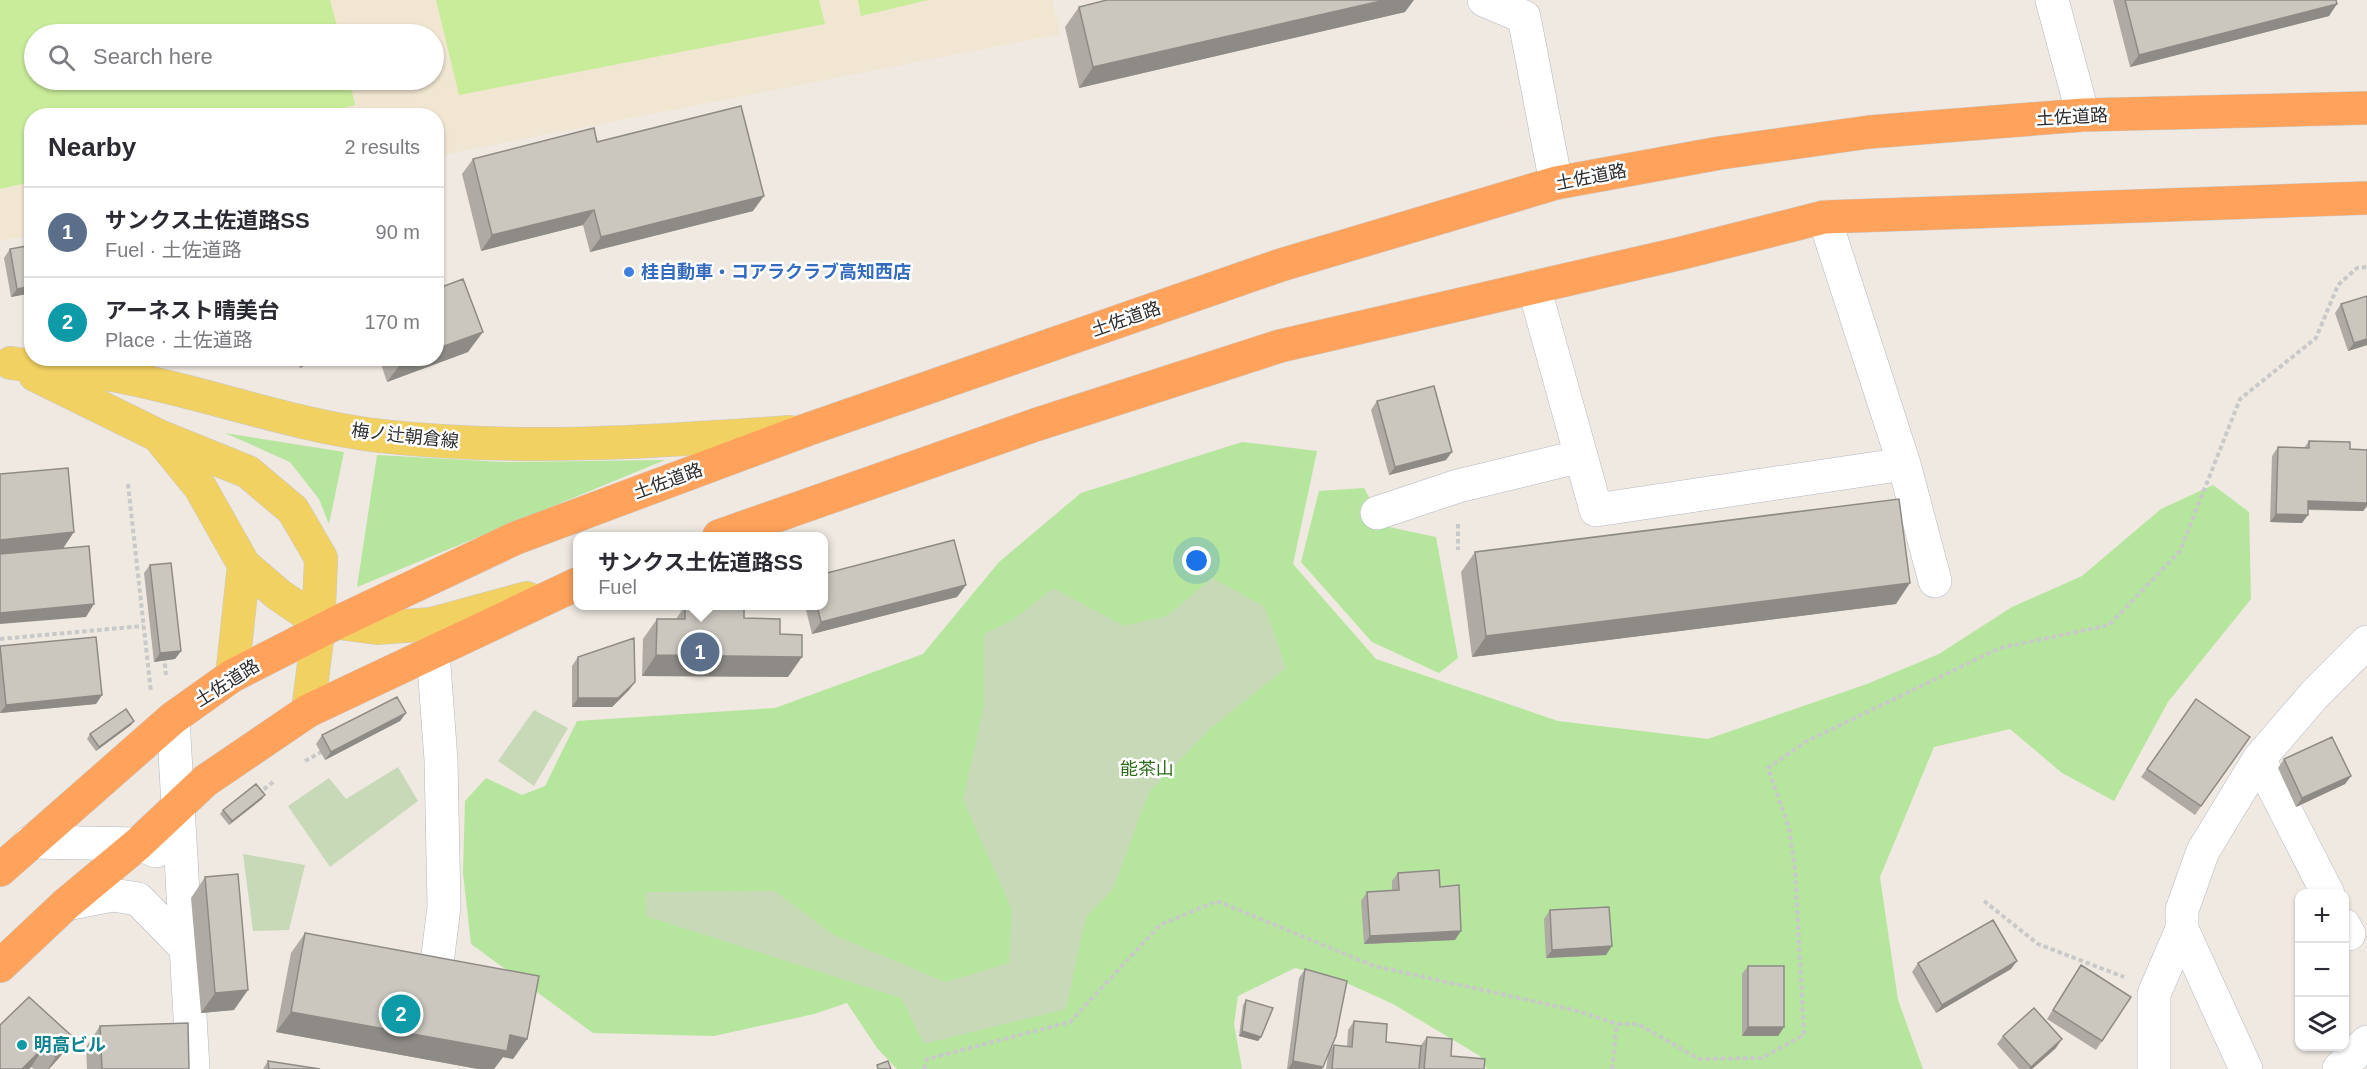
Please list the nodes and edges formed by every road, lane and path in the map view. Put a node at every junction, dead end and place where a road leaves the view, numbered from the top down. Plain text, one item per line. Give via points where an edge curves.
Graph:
1 (1484, 0) edge
2 (2052, 0) edge
3 (2367, 108) edge
4 (2083, 115) junction
5 (1556, 183) junction
6 (2367, 198) edge
7 (1824, 217) junction
8 (2367, 267) edge
9 (1534, 287) junction
10 (5, 361) edge
11 (24, 364) edge
12 (41, 366) edge
13 (806, 430) junction
14 (159, 436) junction
15 (1581, 456) junction
16 (1904, 464) junction
17 (128, 484) dead end
18 (1377, 513) dead end
19 (733, 532) edge
20 (244, 565) junction
21 (1935, 581) dead end
22 (573, 586) edge
23 (573, 586) edge
24 (324, 625) junction
25 (143, 626) junction
26 (0, 639) edge
27 (2367, 642) edge
28 (163, 652) edge
29 (433, 652) junction
30 (166, 675) dead end
31 (231, 676) junction
32 (162, 706) junction
33 (308, 711) junction
34 (325, 750) edge
35 (2259, 759) junction
36 (305, 761) dead end
37 (273, 782) dead end
38 (249, 801) edge
39 (178, 806) junction
40 (30, 842) junction
41 (138, 844) junction
42 (0, 870) edge
43 (182, 874) junction
44 (2325, 889) edge
45 (1984, 901) dead end
46 (66, 904) junction
47 (2182, 929) junction
48 (186, 948) junction
49 (0, 966) edge
50 (436, 971) edge
51 (2154, 994) junction
52 (1617, 1024) junction
53 (2367, 1042) edge
54 (193, 1069) edge
55 (924, 1069) edge
56 (1612, 1069) edge
57 (2154, 1069) edge
58 (2246, 1069) edge
59 (2339, 1069) edge

1 - 5 street via 1524,16
2 - 4 street
3 - 4 highway, 土佐道路
4 - 5 highway, 土佐道路 via 1869,132 1720,153
5 - 13 highway, 土佐道路 via 1281,265
6 - 7 highway
7 - 9 highway
7 - 16 street
8 - 52 path via 2356,268 2338,285 2316,338 2240,399 2180,551 2109,625 2000,648 1805,742 1768,768 1789,828 1795,868 1804,1035 1762,1058 1699,1059 1638,1024
9 - 15 street
9 - 19 highway via 1280,346 1035,425
10 - 11 main road, 梅ノ辻朝倉線
10 - 14 main road, 梅ノ辻朝倉線
12 - 13 main road, 梅ノ辻朝倉線 via 128,378 262,413 380,436 510,446 643,443
13 - 24 highway, 土佐道路 via 516,538
14 - 20 main road, 梅ノ辻朝倉線 via 200,487
14 - 24 main road via 248,472 293,510 321,558
15 - 16 street via 1596,510
15 - 18 street via 1458,486
16 - 21 street
17 - 25 path
20 - 24 main road, 梅ノ辻朝倉線
20 - 31 main road
22 - 24 main road, 梅ノ辻朝倉線 via 432,624 377,628
23 - 29 highway
24 - 31 highway, 土佐道路
24 - 33 main road
25 - 26 path
25 - 32 path
27 - 35 street
28 - 30 path
29 - 33 highway
29 - 50 street via 441,760 444,907
31 - 32 highway, 土佐道路
32 - 39 street
32 - 40 highway, 土佐道路
33 - 39 highway via 205,781
34 - 36 path
35 - 44 street
35 - 47 street via 2203,851 2182,910
37 - 38 path
39 - 41 highway
39 - 43 street
40 - 41 street
40 - 42 highway, 土佐道路
41 - 43 street via 163,854
41 - 46 highway
43 - 48 street
45 - 51 path via 2038,944 2131,979
46 - 48 street via 113,895 138,899
46 - 49 highway
47 - 51 street
47 - 58 street
48 - 54 street
51 - 57 street
52 - 55 path via 1578,1011 1374,966 1217,901 1160,925 1070,1022 927,1059
52 - 56 path
53 - 59 street

